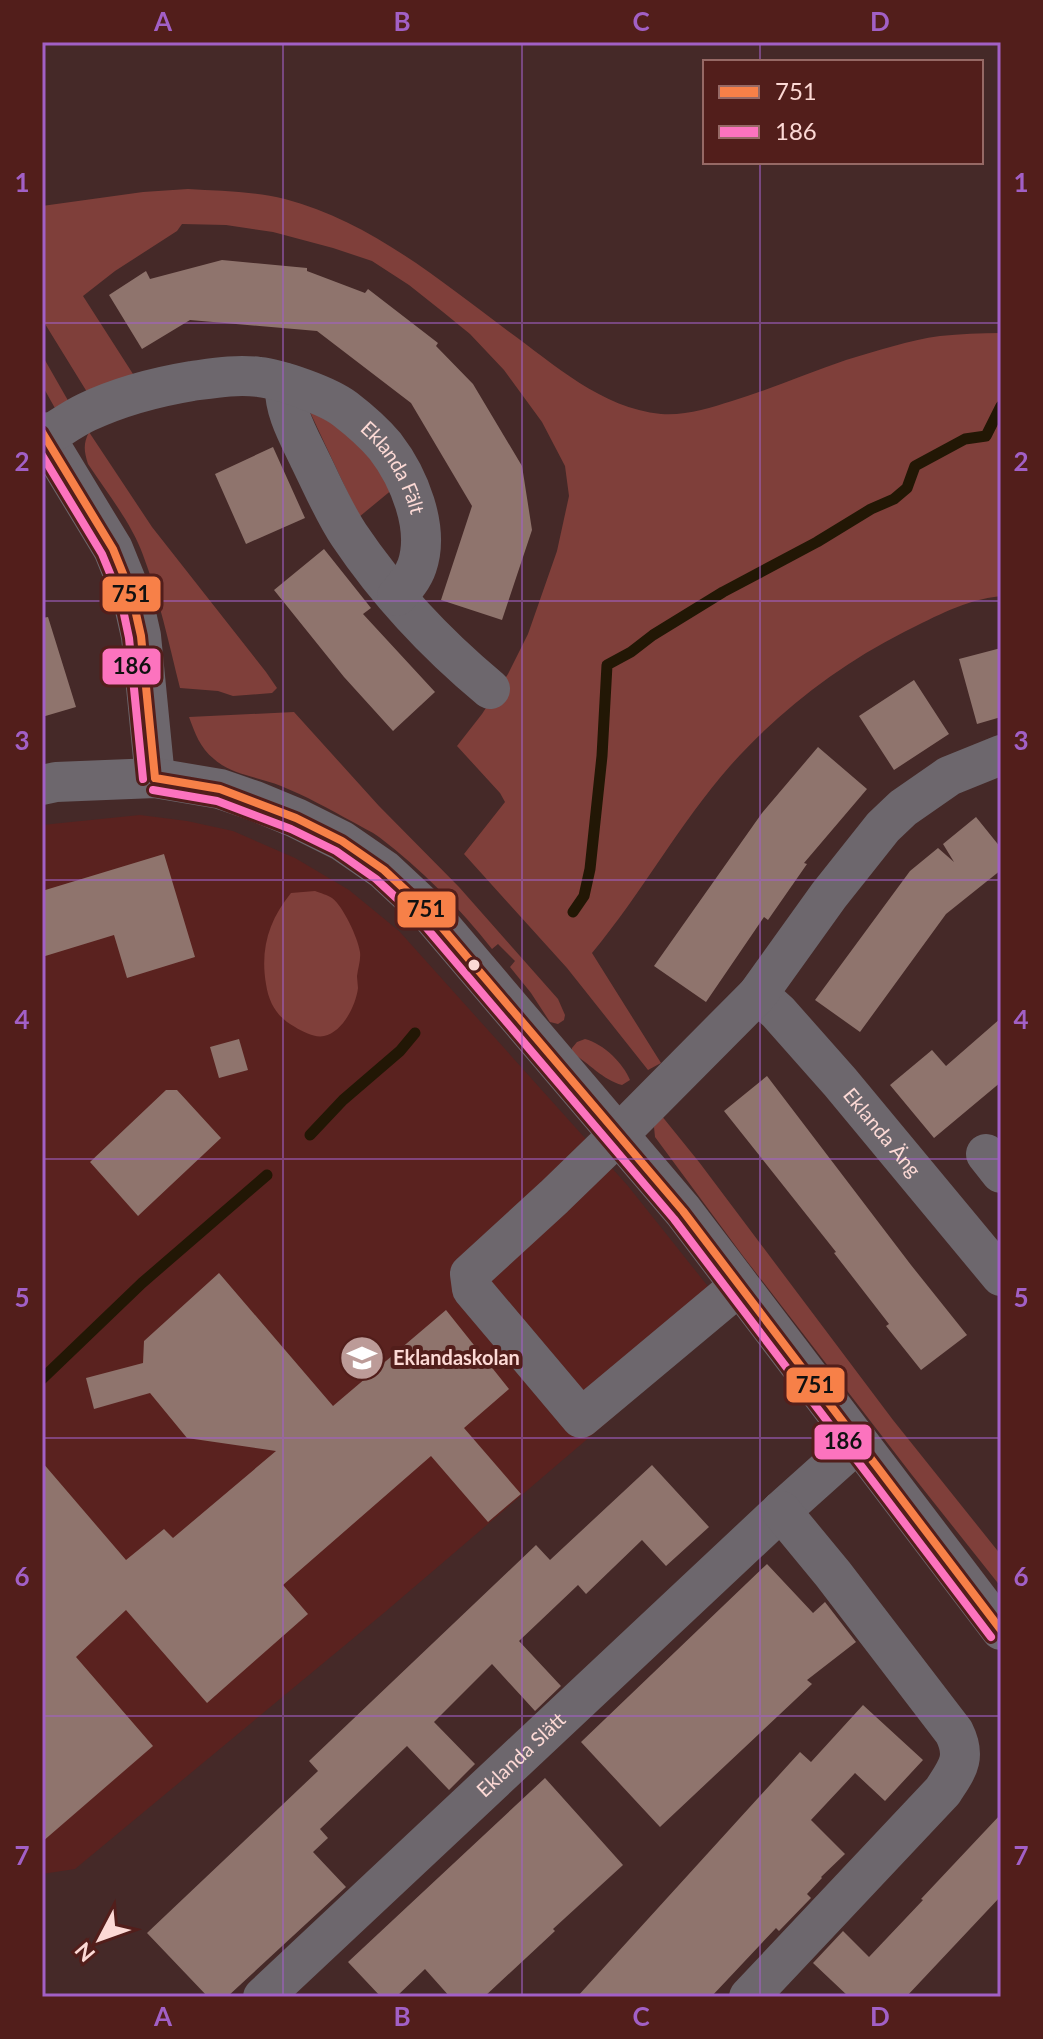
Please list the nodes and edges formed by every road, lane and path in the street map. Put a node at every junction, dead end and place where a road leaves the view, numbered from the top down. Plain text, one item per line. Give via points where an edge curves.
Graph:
1 (285, 383) junction
2 (43, 435) edge
3 (397, 596) junction
4 (490, 689) dead end
5 (1001, 755) edge
6 (155, 778) junction
7 (42, 785) edge
8 (758, 994) junction
9 (619, 1134) junction
10 (1001, 1276) edge
11 (739, 1286) junction
12 (858, 1442) junction
13 (781, 1511) junction
14 (1001, 1630) edge
15 (263, 1997) edge
16 (749, 1997) edge

1 - 2 street, Eklanda Fält via 239,376 142,391
1 - 3 street via 284,397 332,506
1 - 3 street, Eklanda Fält via 342,407 385,446 401,473 414,500 422,545 411,580
2 - 6 street via 113,549 132,596
3 - 4 street via 427,633
5 - 8 street via 949,776 883,827
6 - 7 street
6 - 9 street via 255,801 342,841 384,870 428,911
8 - 9 street
8 - 10 street, Eklanda Äng via 840,1082
9 - 11 street
9 - 11 street via 470,1274 472,1289 581,1418
11 - 12 street
12 - 13 street, Eklanda Slätt
12 - 14 street
13 - 15 street, Eklanda Slätt
13 - 16 street via 954,1732 961,1758 943,1791

